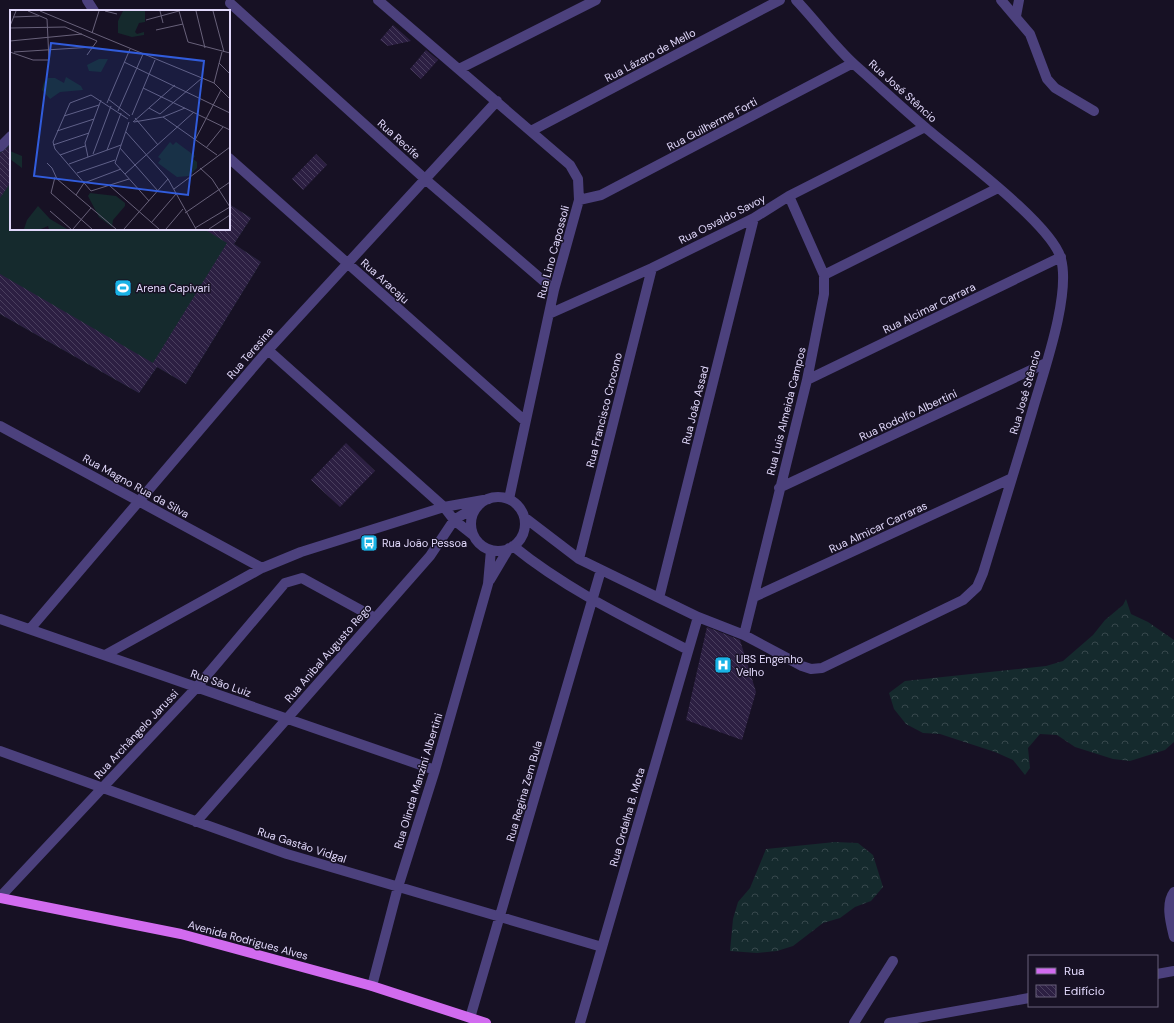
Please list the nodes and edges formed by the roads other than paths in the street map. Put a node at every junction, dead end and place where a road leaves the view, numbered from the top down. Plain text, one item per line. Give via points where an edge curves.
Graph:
1 (378, 0) edge
2 (596, 0) edge
3 (780, 0) edge
4 (796, 0) edge
5 (1001, 0) edge
6 (1019, 0) edge
7 (88, 1) edge
8 (229, 5) edge
9 (93, 10) edge
10 (1016, 16) junction
11 (853, 63) junction
12 (459, 69) junction
13 (497, 101) junction
14 (1094, 111) dead end
15 (925, 127) junction
16 (531, 131) junction
17 (10, 137) edge
18 (0, 147) edge
19 (230, 159) edge
20 (425, 179) junction
21 (998, 188) junction
22 (789, 196) junction
23 (579, 200) junction
24 (754, 218) junction
25 (1061, 257) junction
26 (348, 264) junction
27 (652, 268) junction
28 (824, 275) junction
29 (554, 290) junction
30 (549, 314) junction
31 (268, 350) junction
32 (1046, 363) junction
33 (807, 380) junction
34 (525, 421) junction
35 (0, 426) edge
36 (1012, 478) junction
37 (779, 488) junction
38 (509, 499) junction
39 (484, 501) junction
40 (139, 502) junction
41 (444, 507) junction
42 (524, 517) junction
43 (454, 520) junction
44 (473, 535) junction
45 (511, 547) junction
46 (491, 550) junction
47 (579, 559) junction
48 (262, 568) junction
49 (601, 570) junction
50 (488, 584) junction
51 (754, 597) junction
52 (659, 598) junction
53 (593, 600) junction
54 (698, 617) junction
55 (375, 618) junction
56 (0, 619) edge
57 (30, 629) junction
58 (744, 635) junction
59 (688, 650) junction
60 (105, 655) junction
61 (197, 687) junction
62 (287, 718) junction
63 (0, 751) edge
64 (435, 770) junction
65 (102, 788) junction
66 (196, 822) junction
67 (398, 888) junction
68 (1173, 892) edge
69 (0, 898) edge
70 (500, 917) junction
71 (1174, 937) edge
72 (602, 947) junction
73 (893, 961) dead end
74 (1174, 971) edge
75 (1158, 974) edge
76 (372, 986) junction
77 (1028, 998) edge
78 (470, 1018) junction
79 (486, 1023) edge
80 (580, 1023) edge
81 (854, 1023) edge
82 (889, 1023) edge

1 - 12 street, Rua Lino Capossoli
2 - 12 street
3 - 16 street, Rua Lázaro de Mello
4 - 11 street, Rua José Stêncio
5 - 10 street
6 - 10 street
7 - 9 street
8 - 20 street, Rua Recife
10 - 14 street via 1030,34 1047,79 1055,88
11 - 15 street, Rua José Stêncio
11 - 23 street, Rua Guilherme Forti via 601,196
12 - 13 street, Rua Lino Capossoli
13 - 16 street, Rua Lino Capossoli
13 - 20 street, Rua Teresina
15 - 21 street, Rua José Stêncio
15 - 22 street, Rua Osvaldo Savoy
16 - 23 street, Rua Lino Capossoli via 570,165 578,179
17 - 18 street
19 - 26 street, Rua Aracaju
20 - 26 street, Rua Teresina
20 - 29 street, Rua Recife
21 - 25 street, Rua José Stêncio via 1042,229 1054,243
21 - 28 street
22 - 24 street, Rua Osvaldo Savoy
22 - 28 street, Rua Luis Almeida Campos
23 - 29 street, Rua Lino Capossoli
24 - 27 street, Rua Osvaldo Savoy
24 - 52 street, Rua João Assad
25 - 32 street, Rua José Stêncio via 1064,272 1063,293
25 - 33 street, Rua Alcimar Carrara
26 - 31 street, Rua Teresina
26 - 34 street, Rua Aracaju
27 - 30 street, Rua Osvaldo Savoy
27 - 47 street, Rua Francisco Crocono
28 - 33 street, Rua Luis Almeida Campos via 824,294
29 - 30 street, Rua Lino Capossoli
30 - 34 street, Rua Lino Capossoli
31 - 40 street, Rua Teresina
31 - 41 street
32 - 36 street, Rua José Stêncio
32 - 37 street, Rua Rodolfo Albertini
33 - 37 street, Rua Luis Almeida Campos
34 - 38 street, Rua Lino Capossoli
35 - 40 street, Rua Magno Rua da Silva
36 - 51 street, Rua Almicar Carraras
36 - 58 street, Rua José Stêncio via 983,573 977,587 963,600 822,668 811,669 802,666
37 - 51 street, Rua Luis Almeida Campos
38 - 39 street via 499,497
38 - 42 street
39 - 41 street
39 - 43 street, Rua Anibal Augusto Rego
39 - 44 street via 474,512 471,523
40 - 48 street, Rua Magno Rua da Silva
40 - 57 street, Rua Teresina
41 - 43 street
41 - 48 street via 301,552
42 - 45 street via 521,538
42 - 47 street, Rua José Stêncio
43 - 44 street
43 - 55 street, Rua Anibal Augusto Rego via 430,556
44 - 46 street via 480,545
45 - 46 street
45 - 50 street, Rua Olinda Manzini Albertini
45 - 53 street
46 - 50 street, Rua Olinda Manzini Albertini
47 - 49 street, Rua José Stêncio
48 - 60 street
49 - 52 street, Rua José Stêncio
49 - 53 street, Rua Regina Zem Bula
50 - 64 street, Rua Olinda Manzini Albertini
51 - 58 street, Rua Luis Almeida Campos
52 - 54 street, Rua José Stêncio
53 - 59 street
53 - 70 street, Rua Regina Zem Bula
54 - 58 street, Rua José Stêncio
54 - 59 street, Rua Ordalha B. Mota
55 - 61 street, Rua Archângelo Jarussi via 302,578 285,583
55 - 62 street, Rua Anibal Augusto Rego
56 - 57 street, Rua São Luiz
57 - 60 street, Rua São Luiz
59 - 72 street, Rua Ordalha B. Mota
60 - 61 street, Rua São Luiz
61 - 62 street, Rua São Luiz
61 - 65 street, Rua Archângelo Jarussi
62 - 64 street, Rua São Luiz
62 - 66 street, Rua Anibal Augusto Rego
63 - 65 street, Rua Gastão Vidgal
64 - 67 street, Rua Olinda Manzini Albertini
65 - 66 street, Rua Gastão Vidgal
65 - 69 street, Rua Archângelo Jarussi
66 - 67 street, Rua Gastão Vidgal via 286,854
67 - 70 street, Rua Gastão Vidgal
67 - 76 street, Rua Olinda Manzini Albertini
68 - 71 street via 1170,919
69 - 76 main road, Avenida Rodrigues Alves via 181,934
70 - 72 street, Rua Gastão Vidgal
70 - 78 street, Rua Regina Zem Bula
72 - 80 street, Rua Ordalha B. Mota
73 - 81 street
74 - 75 street
76 - 78 main road, Avenida Rodrigues Alves
77 - 82 street
78 - 79 main road, Avenida Rodrigues Alves

